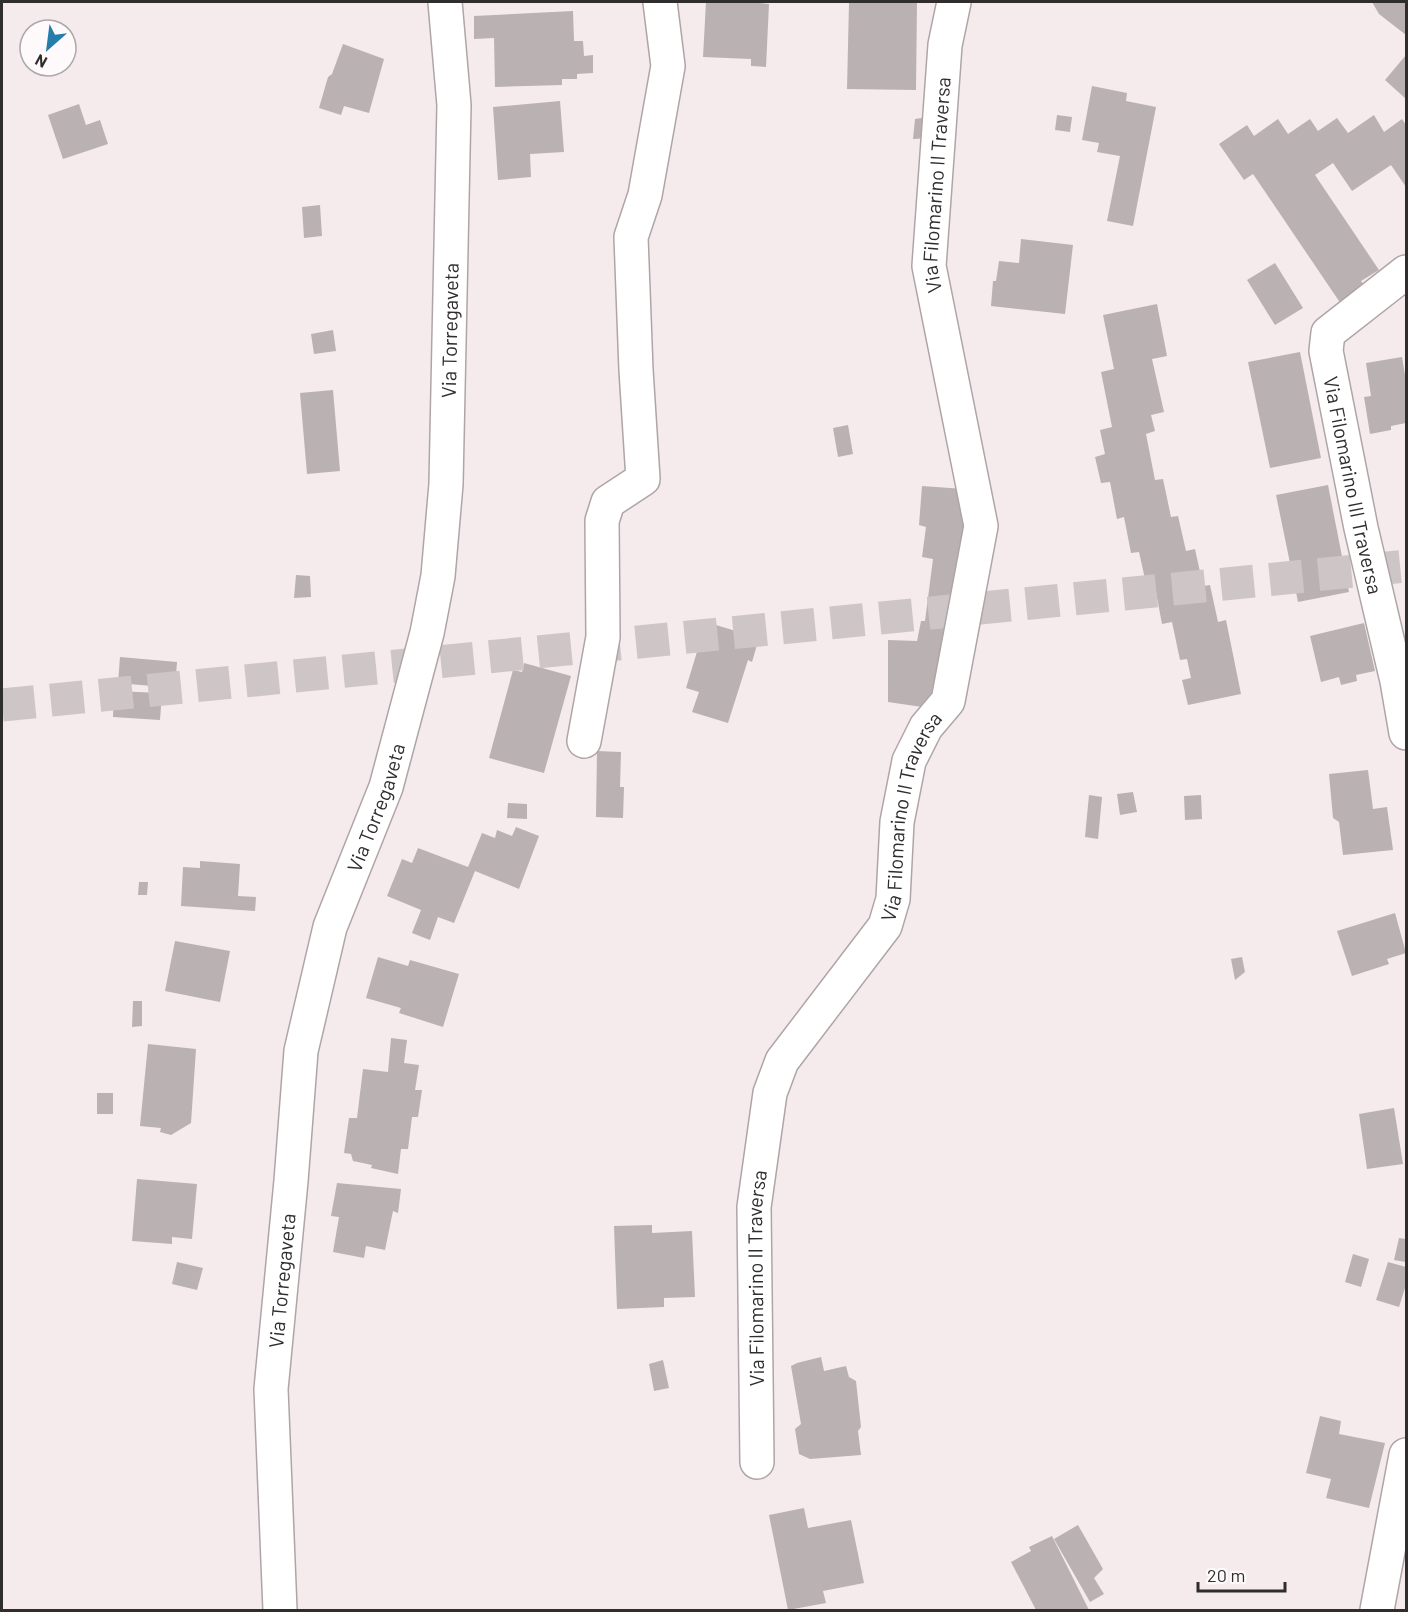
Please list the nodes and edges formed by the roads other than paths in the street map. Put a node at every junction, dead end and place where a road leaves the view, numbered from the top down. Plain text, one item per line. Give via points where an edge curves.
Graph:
1 (445, 2) edge
2 (660, 2) edge
3 (954, 2) edge
4 (1407, 272) edge
5 (1407, 733) edge
6 (584, 741) dead end
7 (1407, 1455) edge
8 (757, 1462) dead end
9 (280, 1611) edge
10 (1377, 1611) edge

1 - 9 street, Via Torregaveta via 454,105 446,484 438,576 386,787 330,927 300,1051 271,1389
2 - 6 street via 668,66 645,195 631,237 644,479 608,502 603,521 603,637
3 - 8 street, Via Filomarino II Traversa via 945,45 930,266 981,526 948,701 926,727 909,761 897,822 893,899 885,926 782,1061 770,1093 754,1207
4 - 5 street, Via Filomarino III Traversa via 1328,333 1326,351
7 - 10 street

